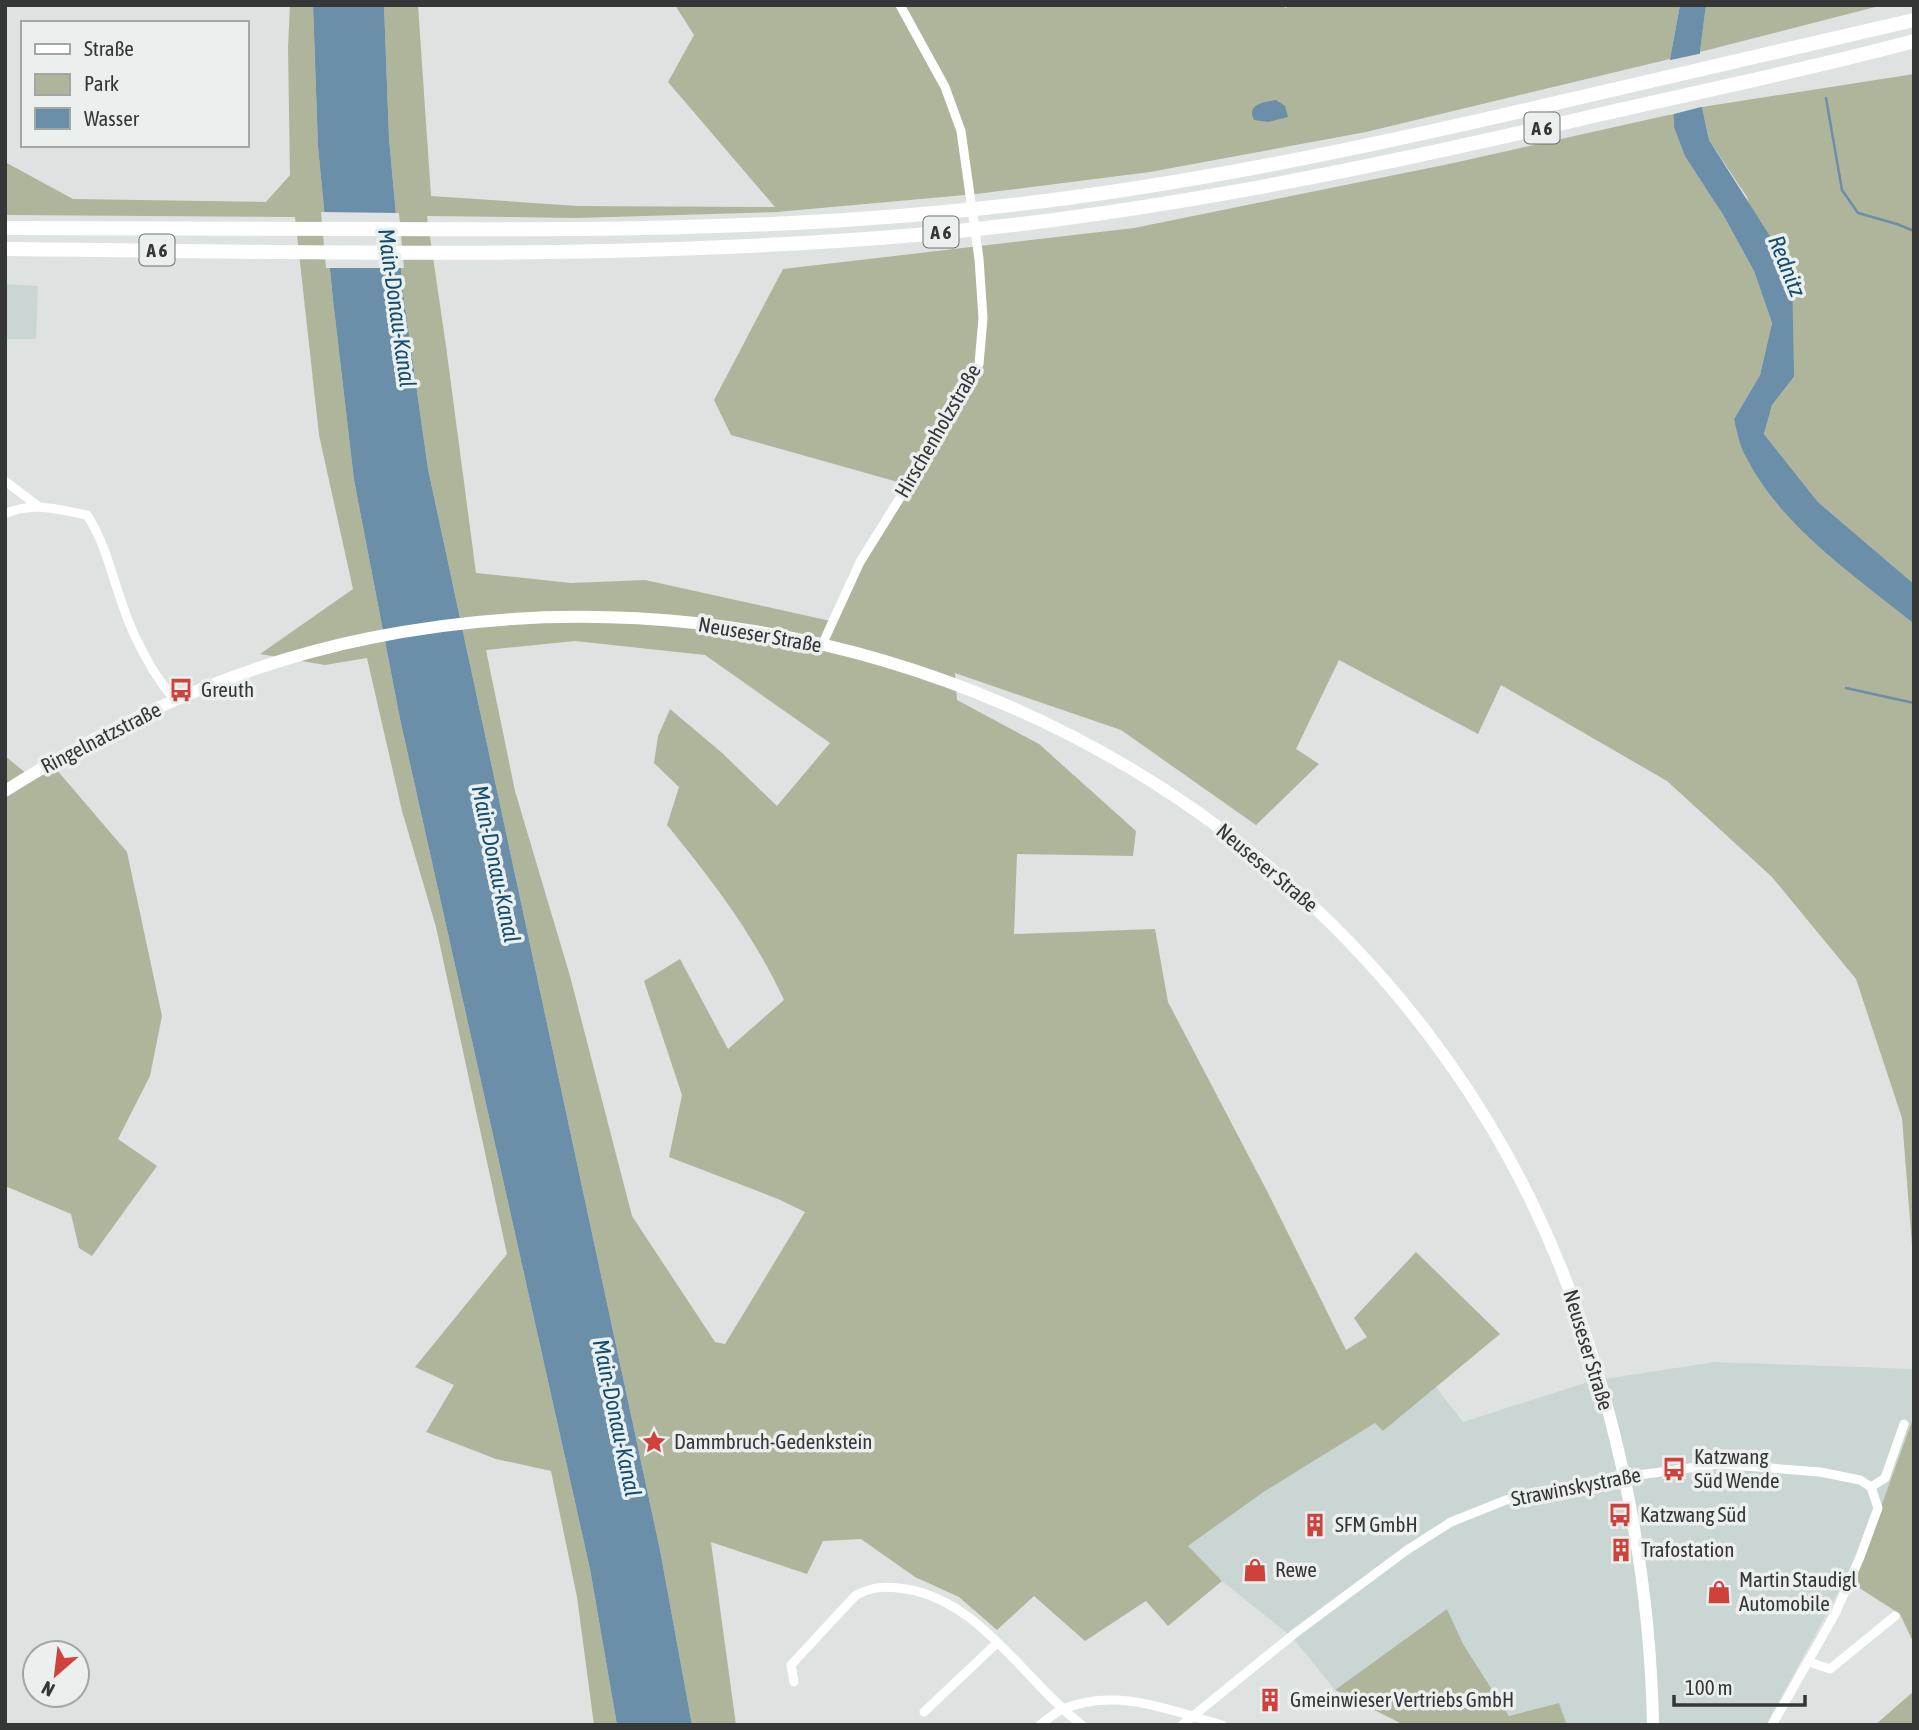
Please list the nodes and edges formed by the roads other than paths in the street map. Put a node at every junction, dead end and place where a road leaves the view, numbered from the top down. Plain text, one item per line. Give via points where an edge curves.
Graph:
1 (900, 5) edge
2 (1914, 20) edge
3 (1914, 41) edge
4 (5, 228) edge
5 (5, 249) edge
6 (5, 481) edge
7 (37, 506) junction
8 (5, 514) edge
9 (360, 640) joint
10 (822, 645) junction
11 (176, 700) junction
12 (5, 791) edge
13 (1904, 1424) dead end
14 (1623, 1477) junction
15 (1871, 1487) junction
16 (1895, 1616) dead end
17 (997, 1643) junction
18 (1809, 1662) junction
19 (794, 1682) dead end
20 (1062, 1710) junction
21 (924, 1712) dead end
22 (1192, 1717) junction
23 (1040, 1725) edge
24 (1082, 1725) edge
25 (1182, 1725) edge
26 (1222, 1725) edge
27 (1653, 1725) edge
28 (1772, 1725) edge

1 - 10 street, Hirschenholzstraße via 944,87 961,131 979,259 983,318 979,364 860,562
2 - 4 highway, A 6 via 1283,164 960,211 704,228
3 - 5 highway, A 6 via 1371,166 1146,207 998,227 618,253
6 - 7 street
7 - 8 street
7 - 11 street via 87,515 94,524 146,659
9 - 10 main road, Neuseser Straße via 488,621 579,617 744,630
9 - 11 main road, Ringelnatzstraße via 254,670
10 - 14 main road, Neuseser Straße via 972,689 1112,756 1228,833 1340,933 1447,1060 1527,1192 1554,1250 1587,1343
11 - 12 main road, Ringelnatzstraße via 103,734
13 - 15 street via 1885,1478
14 - 15 street, Strawinskystraße via 1719,1464 1820,1472 1860,1480
14 - 22 street, Strawinskystraße via 1520,1495 1451,1522 1384,1566
14 - 27 main road, Neuseser Straße via 1645,1611
15 - 18 street via 1878,1508 1836,1612
16 - 18 street via 1830,1669
17 - 19 street via 958,1608 937,1597 888,1586 868,1588 855,1595 791,1665
17 - 20 street
17 - 21 street
18 - 28 street
20 - 22 street via 1113,1698
20 - 23 street
20 - 24 street
22 - 25 street, Strawinskystraße
22 - 26 street

